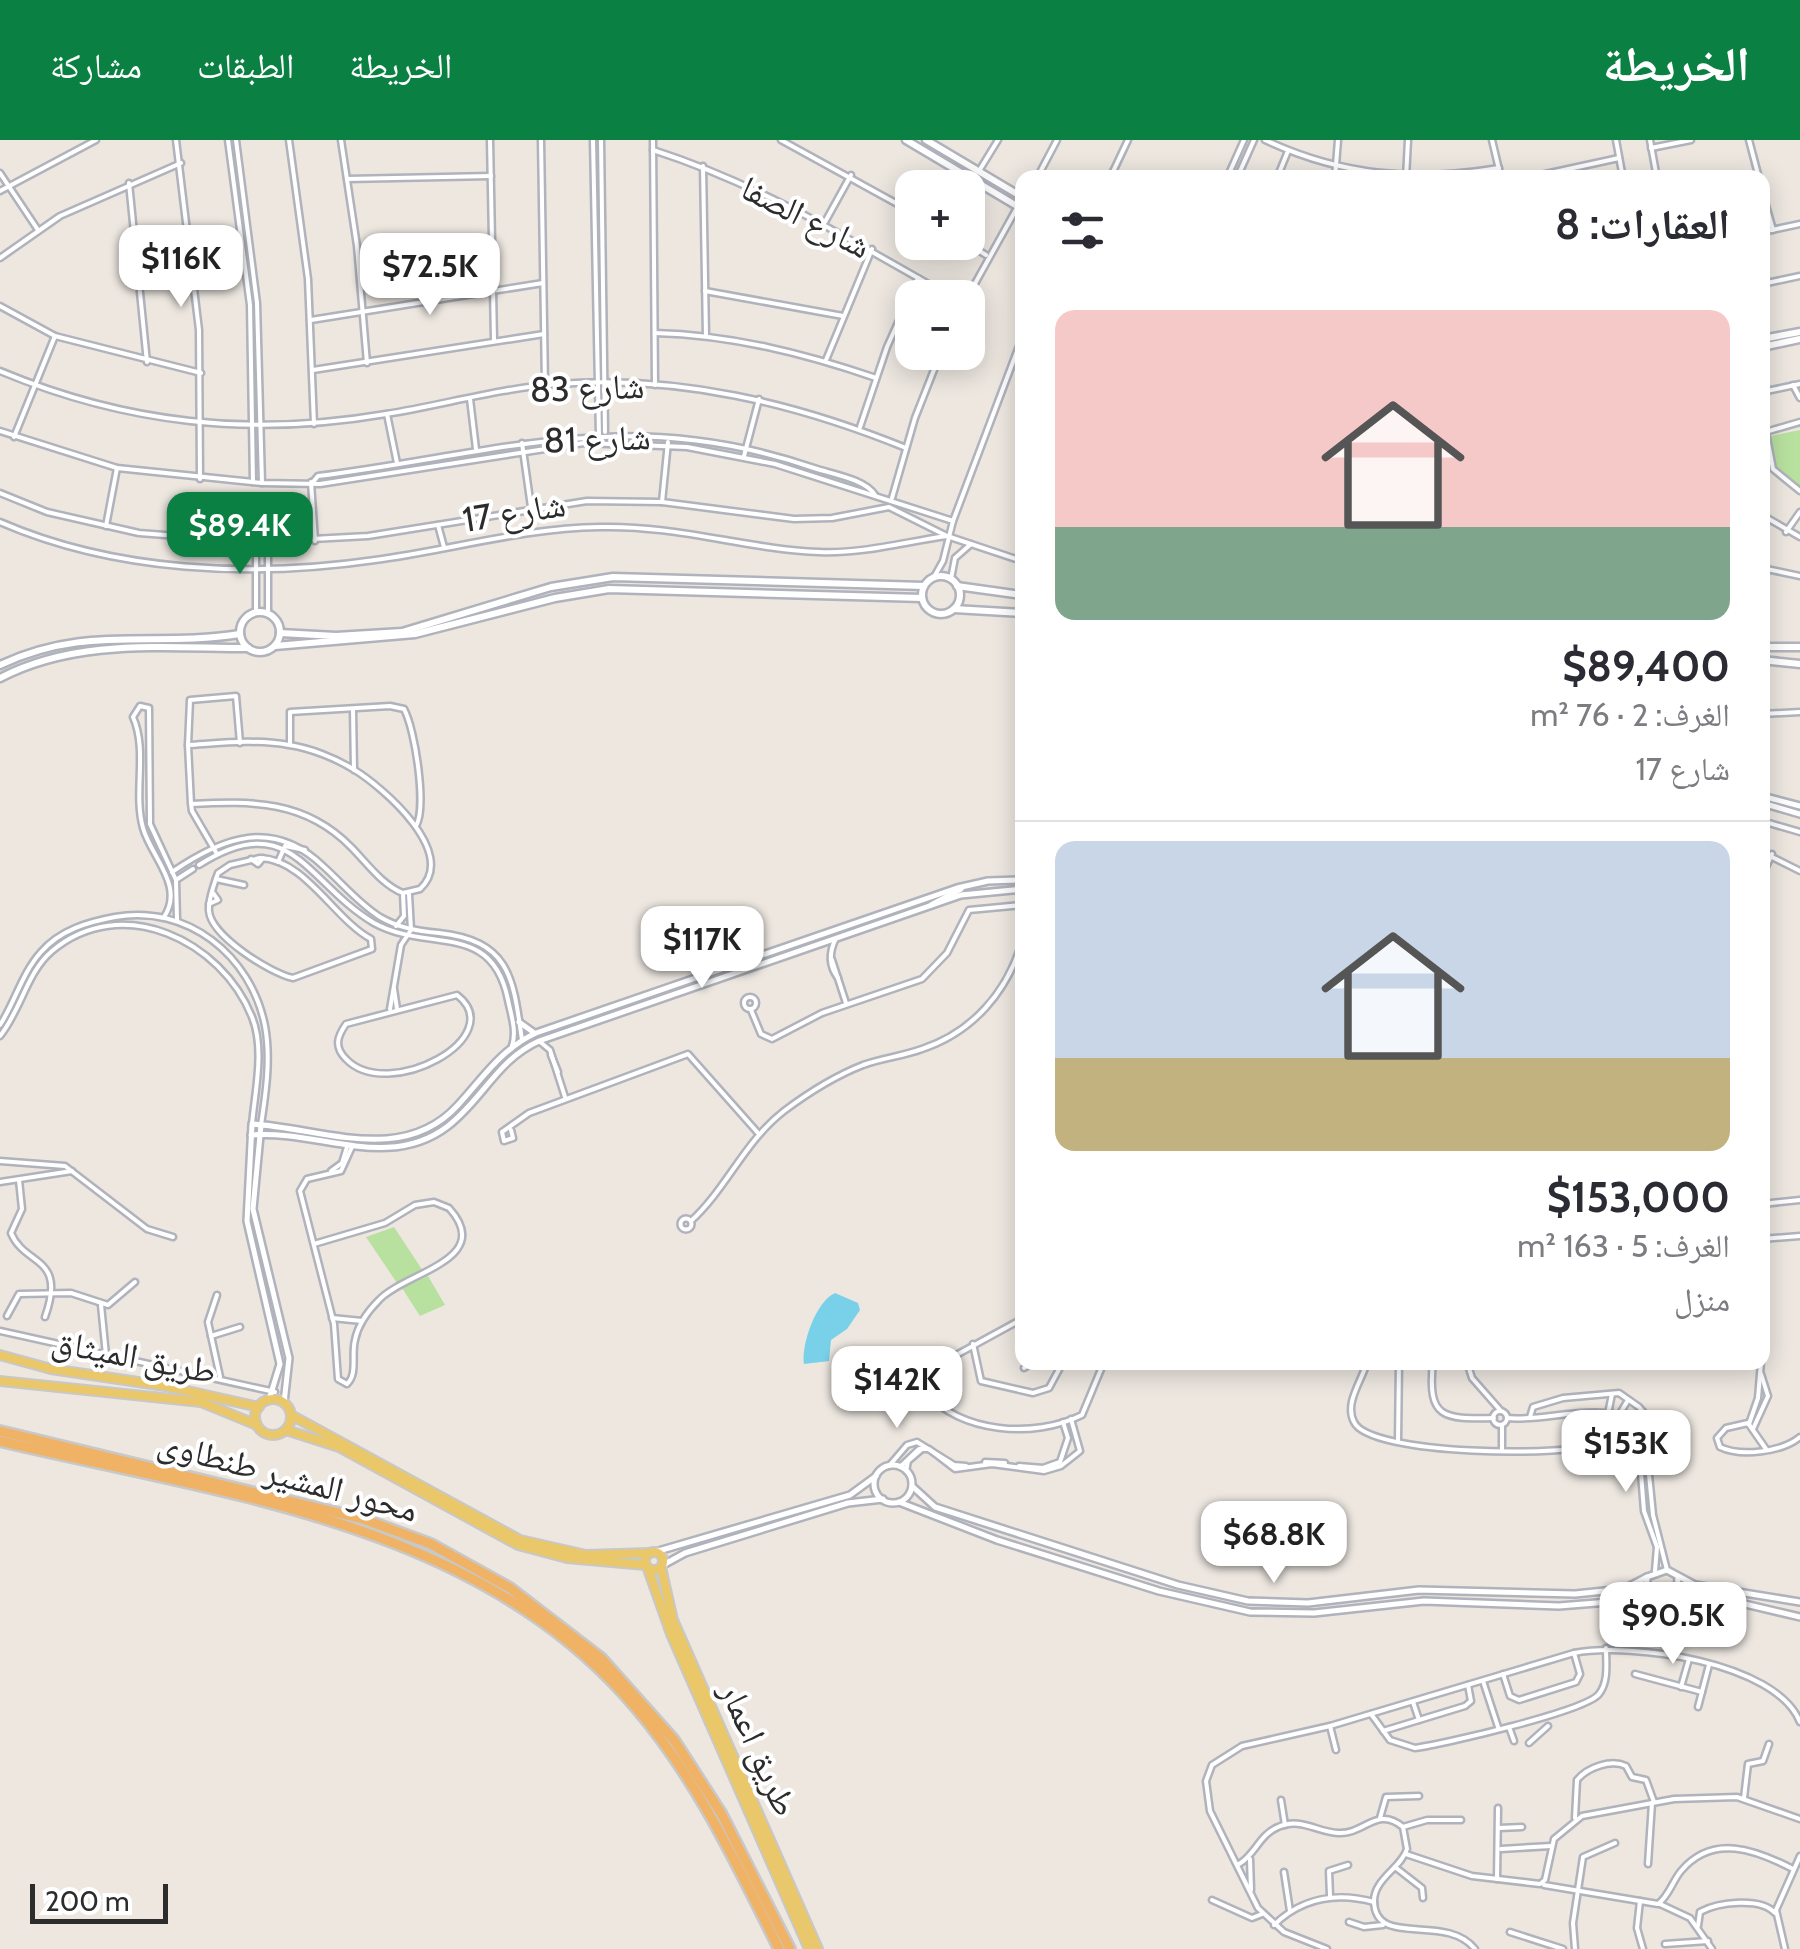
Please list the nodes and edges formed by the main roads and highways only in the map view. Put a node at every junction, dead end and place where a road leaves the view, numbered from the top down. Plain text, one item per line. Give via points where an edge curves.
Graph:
1 (906, 140) edge
2 (926, 140) edge
3 (1015, 193) edge
4 (1015, 205) edge
5 (1800, 336) edge
6 (1770, 338) edge
7 (1770, 345) edge
8 (954, 582) junction
9 (924, 586) junction
10 (1015, 595) edge
11 (922, 598) junction
12 (952, 610) junction
13 (1015, 613) edge
14 (280, 633) junction
15 (240, 634) junction
16 (274, 646) junction
17 (1799, 646) edge
18 (1770, 647) edge
19 (248, 648) junction
20 (1770, 661) edge
21 (1800, 663) edge
22 (0, 665) edge
23 (0, 678) edge
24 (0, 1355) edge
25 (0, 1381) edge
26 (259, 1406) junction
27 (291, 1415) junction
28 (257, 1425) junction
29 (286, 1430) junction
30 (0, 1431) edge
31 (0, 1441) edge
32 (652, 1552) junction
33 (662, 1566) junction
34 (647, 1567) junction
35 (779, 1949) edge
36 (790, 1949) edge
37 (809, 1949) edge
38 (818, 1949) edge

1 - 4 main road
2 - 3 main road
5 - 6 main road
5 - 7 main road
8 - 9 main road via 934,578
8 - 10 main road
8 - 12 main road via 959,598
9 - 11 main road
9 - 14 main road via 613,578 536,591 402,632
11 - 12 main road via 936,613
11 - 16 main road via 609,589 415,634
12 - 13 main road
14 - 15 main road via 278,621 256,612
14 - 16 main road
15 - 19 main road
15 - 22 main road via 89,639
16 - 19 main road via 262,652
17 - 18 main road
17 - 21 main road
19 - 23 main road via 90,649
20 - 21 main road
24 - 26 main road, طريق الميثاق
25 - 28 main road, طريق الميثاق via 201,1402
26 - 27 main road via 278,1398
26 - 28 main road
27 - 29 main road
27 - 32 main road via 520,1540 586,1555
28 - 29 main road via 272,1435
29 - 34 main road via 340,1447 518,1545
30 - 36 highway, محور المشير طنطاوى via 363,1519 431,1544 510,1588 601,1658 674,1740
31 - 35 highway, محور المشير طنطاوى via 360,1528 503,1594 595,1666 651,1726 712,1817
32 - 33 main road, طريق اعمار via 662,1556
32 - 34 main road
33 - 34 main road
33 - 38 main road, طريق اعمار via 673,1620
34 - 37 main road, طريق اعمار

